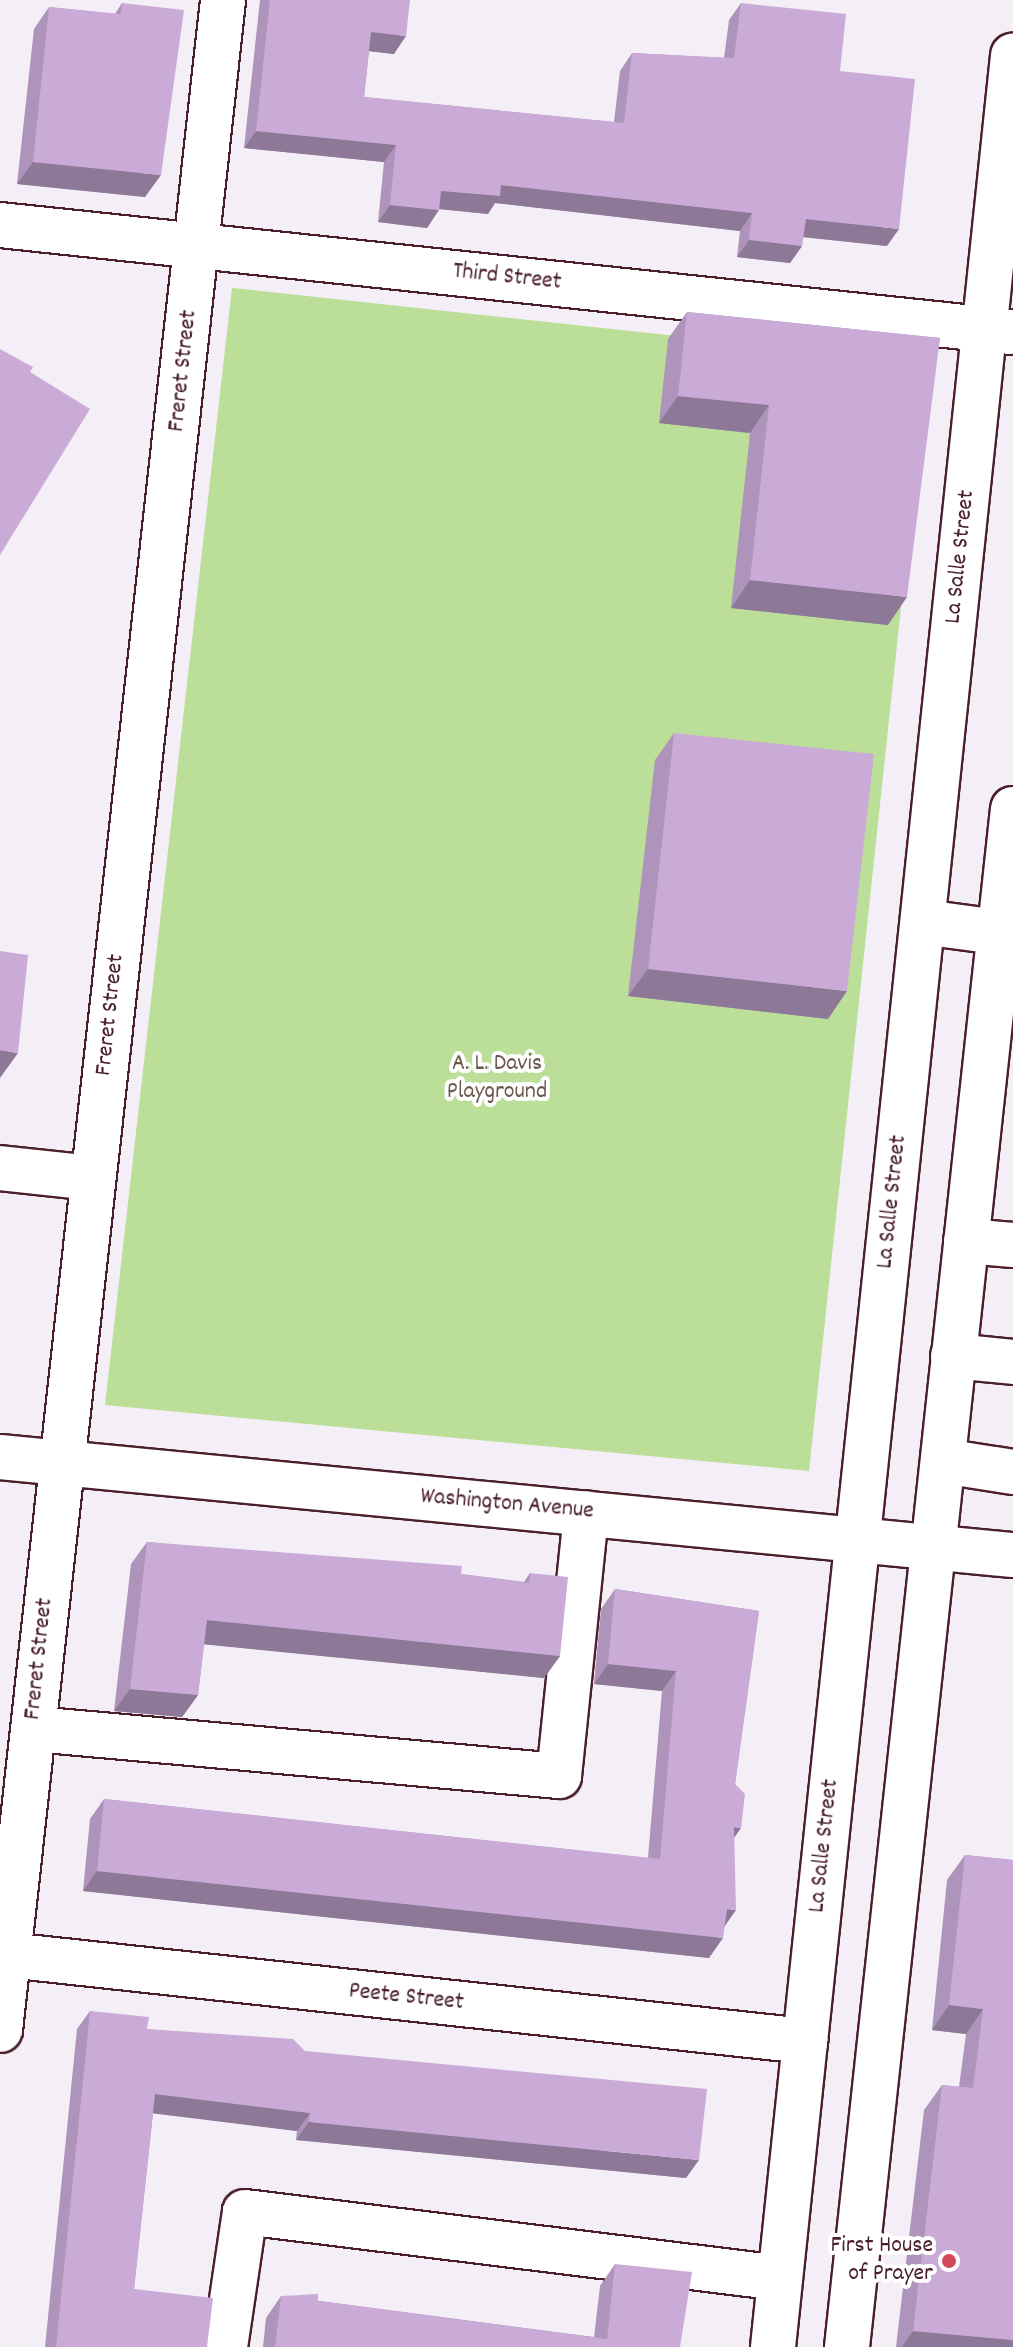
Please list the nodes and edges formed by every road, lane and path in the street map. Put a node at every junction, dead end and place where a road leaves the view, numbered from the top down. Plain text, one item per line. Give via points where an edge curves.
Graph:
1 (223, 0) edge
2 (1013, 56) edge
3 (0, 225) edge
4 (198, 245) junction
5 (999, 330) edge
6 (1013, 809) edge
7 (923, 922) junction
8 (1006, 933) edge
9 (0, 1168) edge
10 (92, 1178) junction
11 (966, 1241) junction
12 (1013, 1245) edge
13 (953, 1356) junction
14 (1013, 1362) edge
15 (0, 1457) edge
16 (943, 1461) junction
17 (59, 1463) junction
18 (1013, 1472) edge
19 (586, 1513) junction
20 (857, 1538) junction
21 (933, 1545) junction
22 (1013, 1548) edge
23 (1012, 1555) edge
24 (34, 1729) junction
25 (8, 1955) junction
26 (0, 2030) edge
27 (805, 2041) junction
28 (780, 2278) junction
29 (225, 2347) edge
30 (773, 2347) edge
31 (847, 2347) edge

1 - 4 street, Freret Street
2 - 5 street, La Salle Street
3 - 4 street, Third Street
4 - 5 street, Third Street
4 - 10 street, Freret Street
5 - 7 street, La Salle Street
6 - 8 street
7 - 8 street
7 - 20 street, La Salle Street
8 - 11 street
9 - 10 street
10 - 17 street, Freret Street
11 - 12 street
11 - 13 street
13 - 14 street
13 - 16 street
15 - 17 street, Washington Avenue
16 - 18 street
16 - 21 street
17 - 19 street, Washington Avenue
17 - 24 street, Freret Street
19 - 20 street, Washington Avenue
19 - 24 street via 559,1776
20 - 21 street, Washington Avenue
20 - 27 street, La Salle Street
21 - 23 street, Washington Avenue
21 - 31 street
22 - 23 street
24 - 25 street, Freret Street
25 - 26 street, Freret Street
25 - 27 street, Peete Street
27 - 28 street, La Salle Street
28 - 29 street via 245,2212
28 - 30 street, La Salle Street

